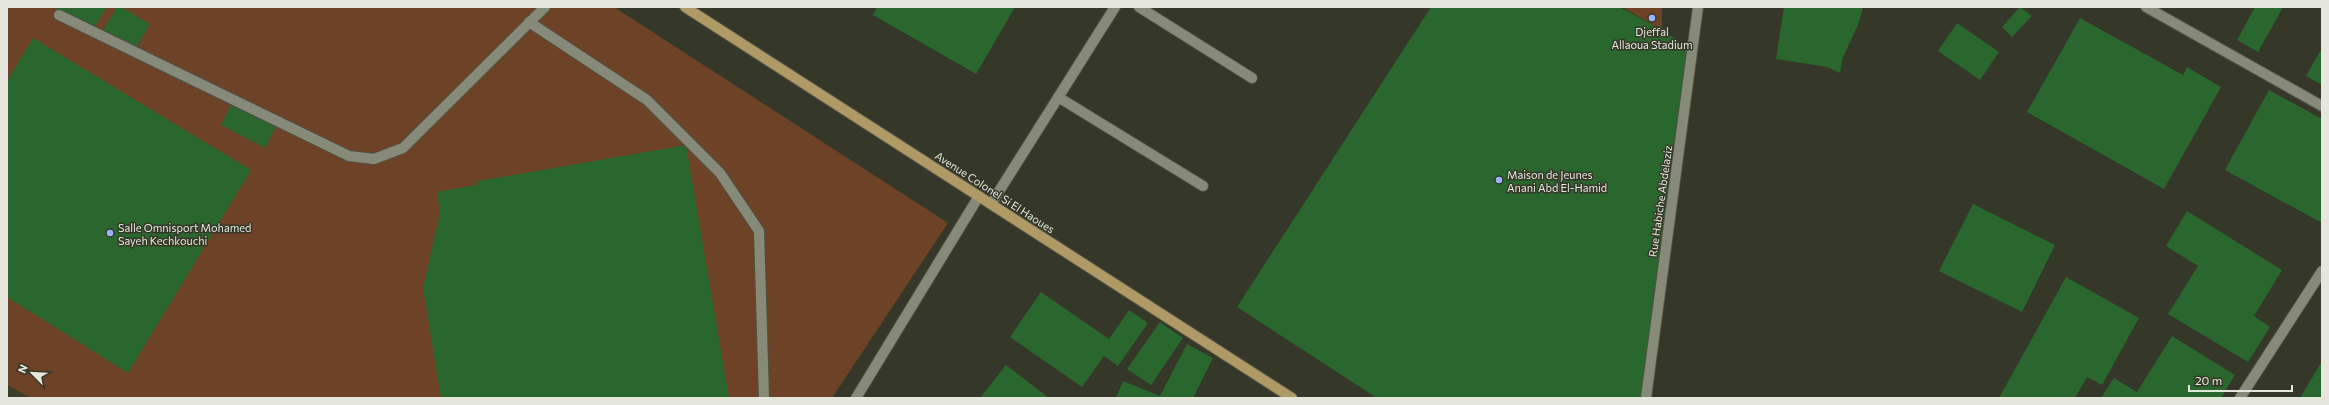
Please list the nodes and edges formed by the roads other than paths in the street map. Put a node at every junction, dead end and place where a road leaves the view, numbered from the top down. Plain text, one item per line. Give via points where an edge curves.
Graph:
1 (545, 7) edge
2 (685, 7) edge
3 (1115, 7) edge
4 (1138, 7) edge
5 (1698, 7) edge
6 (2146, 7) edge
7 (59, 15) dead end
8 (529, 22) junction
9 (1252, 78) dead end
10 (1058, 97) junction
11 (2322, 106) edge
12 (1203, 186) dead end
13 (979, 196) junction
14 (991, 204) junction
15 (2322, 271) edge
16 (764, 398) edge
17 (856, 398) edge
18 (1292, 398) edge
19 (1646, 398) edge
20 (2240, 398) edge

1 - 8 street
2 - 13 main road, Avenue Colonel Si El Haoues
3 - 10 street
4 - 9 street
5 - 19 street, Rue Habiche Abdelaziz
6 - 11 street
7 - 8 street via 349,156 374,159 403,148
8 - 16 street via 647,100 720,173 759,231
10 - 12 street
10 - 14 street
13 - 14 main road, Avenue Colonel Si El Haoues
13 - 17 street
14 - 18 main road, Avenue Colonel Si El Haoues
15 - 20 street

